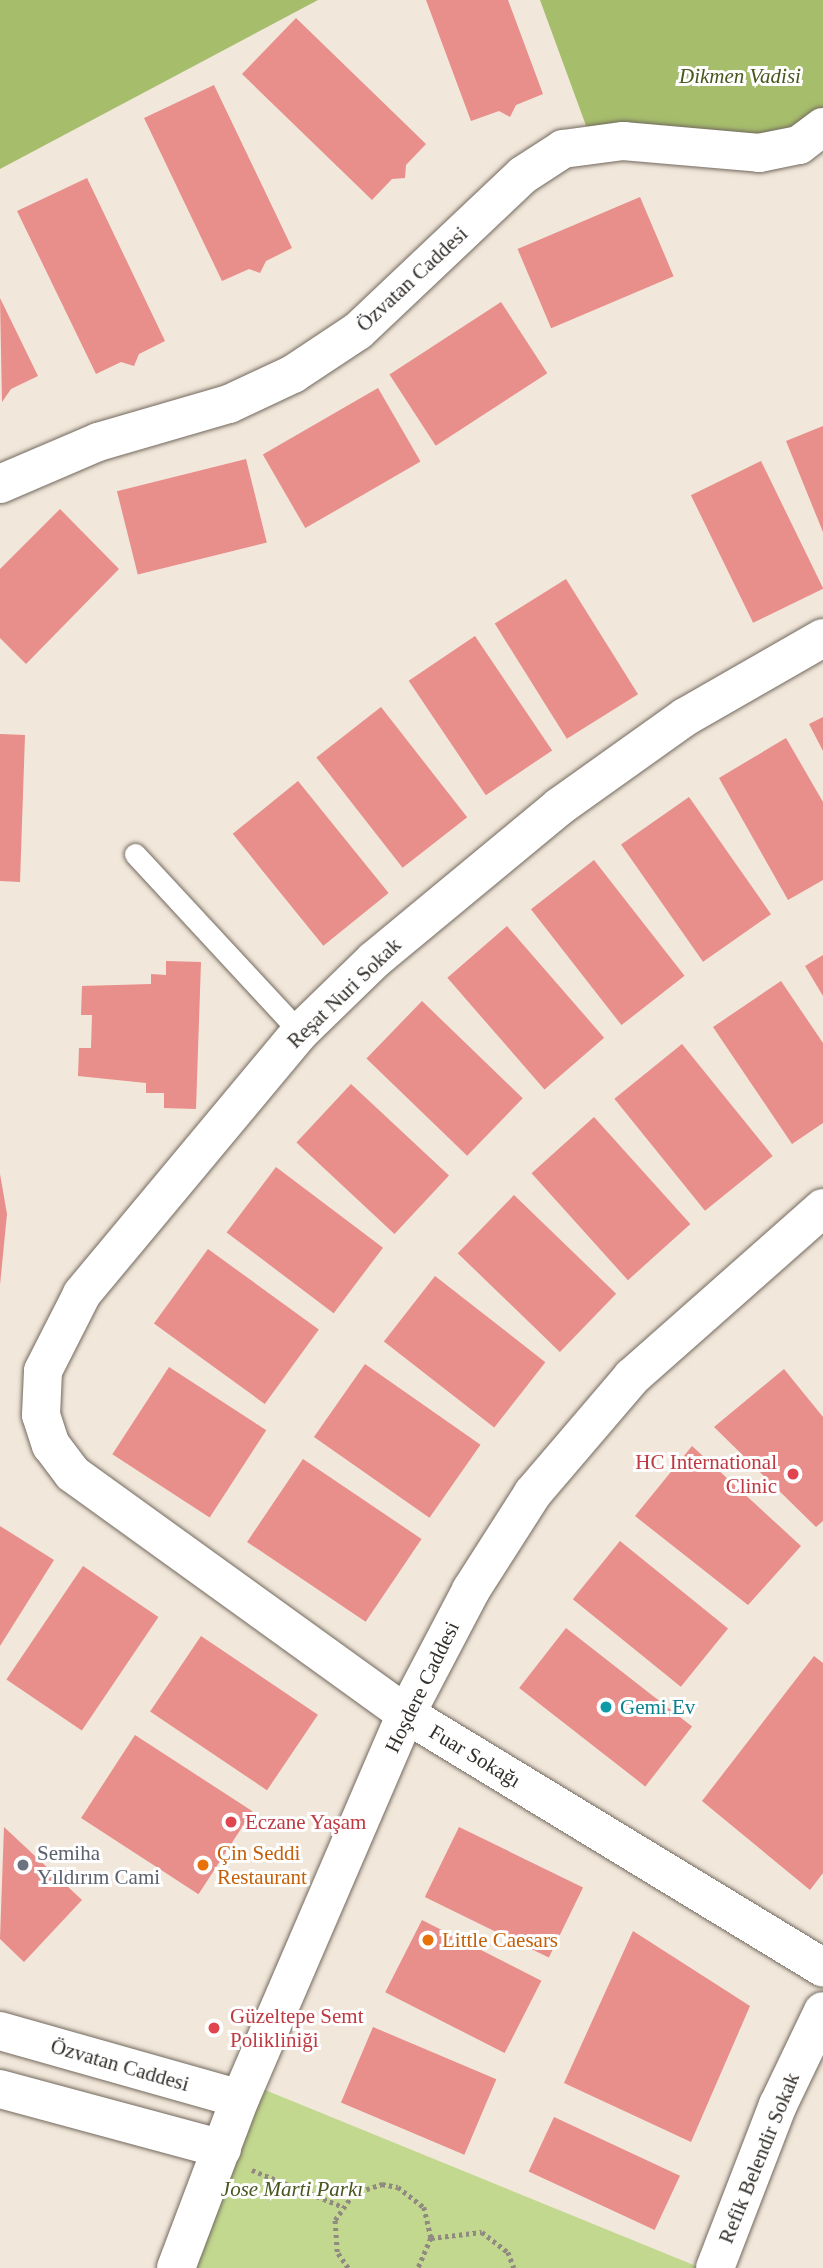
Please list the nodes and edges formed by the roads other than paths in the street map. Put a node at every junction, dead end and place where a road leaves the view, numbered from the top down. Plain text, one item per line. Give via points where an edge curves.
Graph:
1 (823, 127) edge
2 (0, 484) edge
3 (823, 638) edge
4 (135, 854) dead end
5 (300, 1032) junction
6 (823, 1208) edge
7 (73, 1474) joint
8 (406, 1714) junction
9 (823, 1968) edge
10 (823, 2011) edge
11 (0, 2031) edge
12 (0, 2089) edge
13 (240, 2099) junction
14 (221, 2153) junction
15 (176, 2268) edge
16 (715, 2268) edge

1 - 2 street, Özvatan Caddesi via 799,145 759,153 623,141 563,149 523,175 358,331 293,374 229,404 98,442
3 - 5 street, Reşat Nuri Sokak via 685,717 559,807 374,960
4 - 5 lane
5 - 7 street, Reşat Nuri Sokak via 82,1294 59,1333 43,1371 41,1415 51,1446
6 - 8 street, Hoşdere Caddesi via 632,1377 533,1493 471,1590
7 - 8 street, Fuar Sokağı
8 - 9 street, Fuar Sokağı
8 - 13 street, Hoşdere Caddesi
10 - 16 street, Refik Belendir Sokak via 778,2105
11 - 13 street, Özvatan Caddesi
12 - 14 street
13 - 14 street, Hoşdere Caddesi
14 - 15 street, Hoşdere Caddesi

